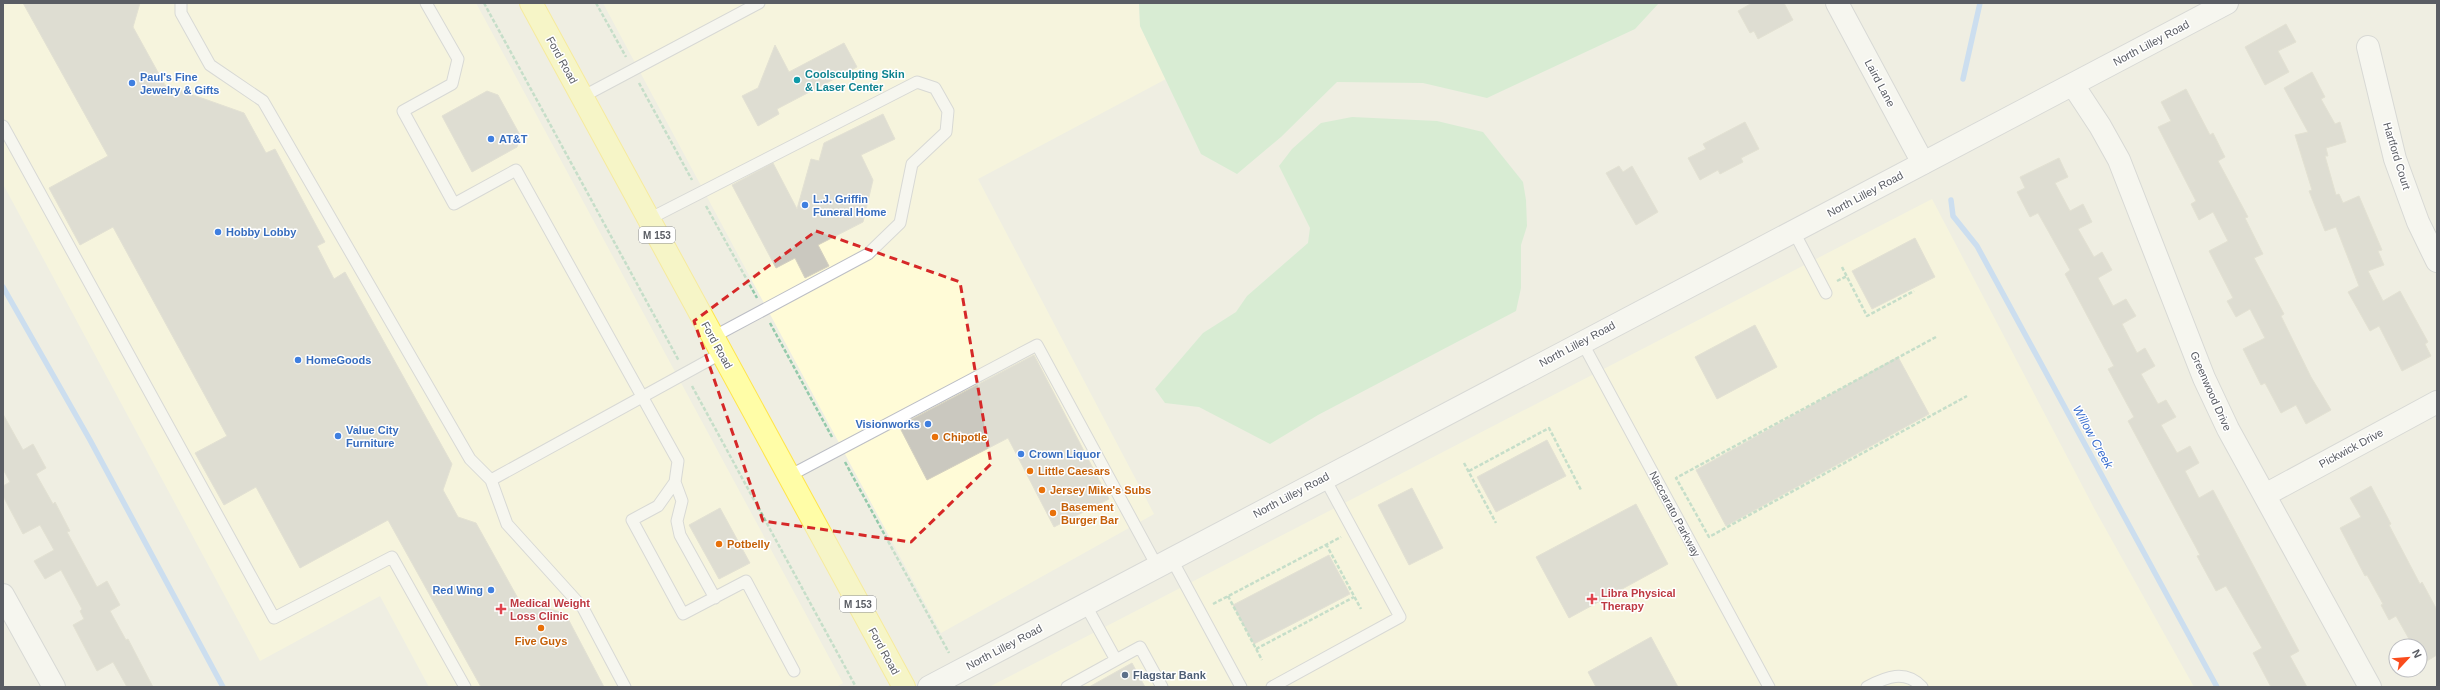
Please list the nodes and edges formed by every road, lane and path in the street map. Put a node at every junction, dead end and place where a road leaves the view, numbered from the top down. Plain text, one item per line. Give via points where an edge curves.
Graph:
1 (181, 3) edge
2 (426, 3) edge
3 (484, 3) edge
4 (531, 3) edge
5 (596, 3) edge
6 (758, 3) edge
7 (1837, 3) edge
8 (2227, 3) edge
9 (2368, 47) dead end
10 (624, 53) dead end
11 (637, 79) dead end
12 (2073, 85) junction
13 (582, 97) junction
14 (3, 126) edge
15 (1924, 163) junction
16 (690, 177) dead end
17 (703, 201) dead end
18 (649, 219) junction
19 (1794, 232) junction
20 (2437, 261) edge
21 (1842, 267) dead end
22 (1847, 276) junction
23 (1829, 288) joint
24 (1914, 291) dead end
25 (755, 294) dead end
26 (767, 317) dead end
27 (1936, 337) dead end
28 (1582, 342) junction
29 (718, 345) junction
30 (685, 373) junction
31 (643, 396) junction
32 (1967, 396) dead end
33 (2437, 402) edge
34 (830, 433) dead end
35 (1464, 463) dead end
36 (848, 467) dead end
37 (1469, 471) junction
38 (789, 476) junction
39 (1324, 477) junction
40 (491, 480) junction
41 (675, 482) junction
42 (1581, 490) dead end
43 (2265, 495) junction
44 (1496, 523) dead end
45 (1342, 537) dead end
46 (1326, 544) junction
47 (1164, 562) junction
48 (3, 595) edge
49 (1228, 596) junction
50 (1354, 597) junction
51 (715, 598) junction
52 (1085, 604) junction
53 (1210, 606) dead end
54 (1360, 609) dead end
55 (1256, 649) junction
56 (948, 651) dead end
57 (1116, 660) junction
58 (1262, 660) dead end
59 (794, 671) dead end
60 (1870, 686) edge
61 (54, 687) edge
62 (465, 687) edge
63 (625, 687) edge
64 (856, 687) edge
65 (904, 687) edge
66 (929, 687) edge
67 (1067, 687) edge
68 (1162, 687) edge
69 (1241, 687) edge
70 (1272, 687) edge
71 (1769, 687) edge
72 (1922, 687) edge
73 (2370, 687) edge

1 - 40 lane via 181,13 210,65 263,101 470,458
2 - 31 lane via 458,59 452,84 403,111 454,204 516,170
3 - 30 path
4 - 13 main road, Ford Road / M 153
5 - 10 path
6 - 13 lane
7 - 15 street, Laird Lane
8 - 12 street, North Lilley Road
9 - 20 street, Hartford Court via 2395,159 2418,222
11 - 16 path
12 - 15 street, North Lilley Road
12 - 43 street, Greenwood Drive via 2119,160 2204,378 2228,429
13 - 18 main road, Ford Road / M 153
14 - 62 lane via 274,618 392,557
15 - 19 street, North Lilley Road
17 - 25 path
18 - 29 main road, Ford Road / M 153
18 - 29 lane via 917,82 935,88 945,105 948,111 946,132 912,164 900,223 868,254
19 - 23 lane
19 - 28 street, North Lilley Road
21 - 22 path
22 - 23 path
22 - 24 path via 1867,316
26 - 34 path
27 - 32 path via 1676,478 1709,537
28 - 39 street, North Lilley Road
28 - 71 lane, Naccarato Parkway
29 - 30 lane
29 - 38 main road, Ford Road / M 153
30 - 31 lane
30 - 64 path
31 - 40 lane
31 - 41 lane via 678,461
33 - 43 street, Pickwick Drive
35 - 37 path
36 - 56 path
37 - 42 path via 1549,428
37 - 44 path
38 - 47 lane via 1037,345 1119,496
38 - 65 main road, Ford Road / M 153
39 - 47 street, North Lilley Road
39 - 70 lane via 1400,617
40 - 63 lane via 507,524 583,608
41 - 51 lane via 682,501 677,521 680,535
41 - 51 lane via 658,506 632,520 683,614
43 - 73 street, Greenwood Drive
45 - 46 path
46 - 49 path
46 - 50 path
47 - 52 street, North Lilley Road
47 - 69 lane
48 - 61 street
49 - 53 path
49 - 55 path
50 - 54 path
50 - 55 path
51 - 59 lane via 746,581
52 - 57 lane
52 - 66 street, North Lilley Road
55 - 58 path
57 - 67 lane
57 - 68 lane via 1140,647
60 - 72 lane via 1885,677 1896,675 1914,680

